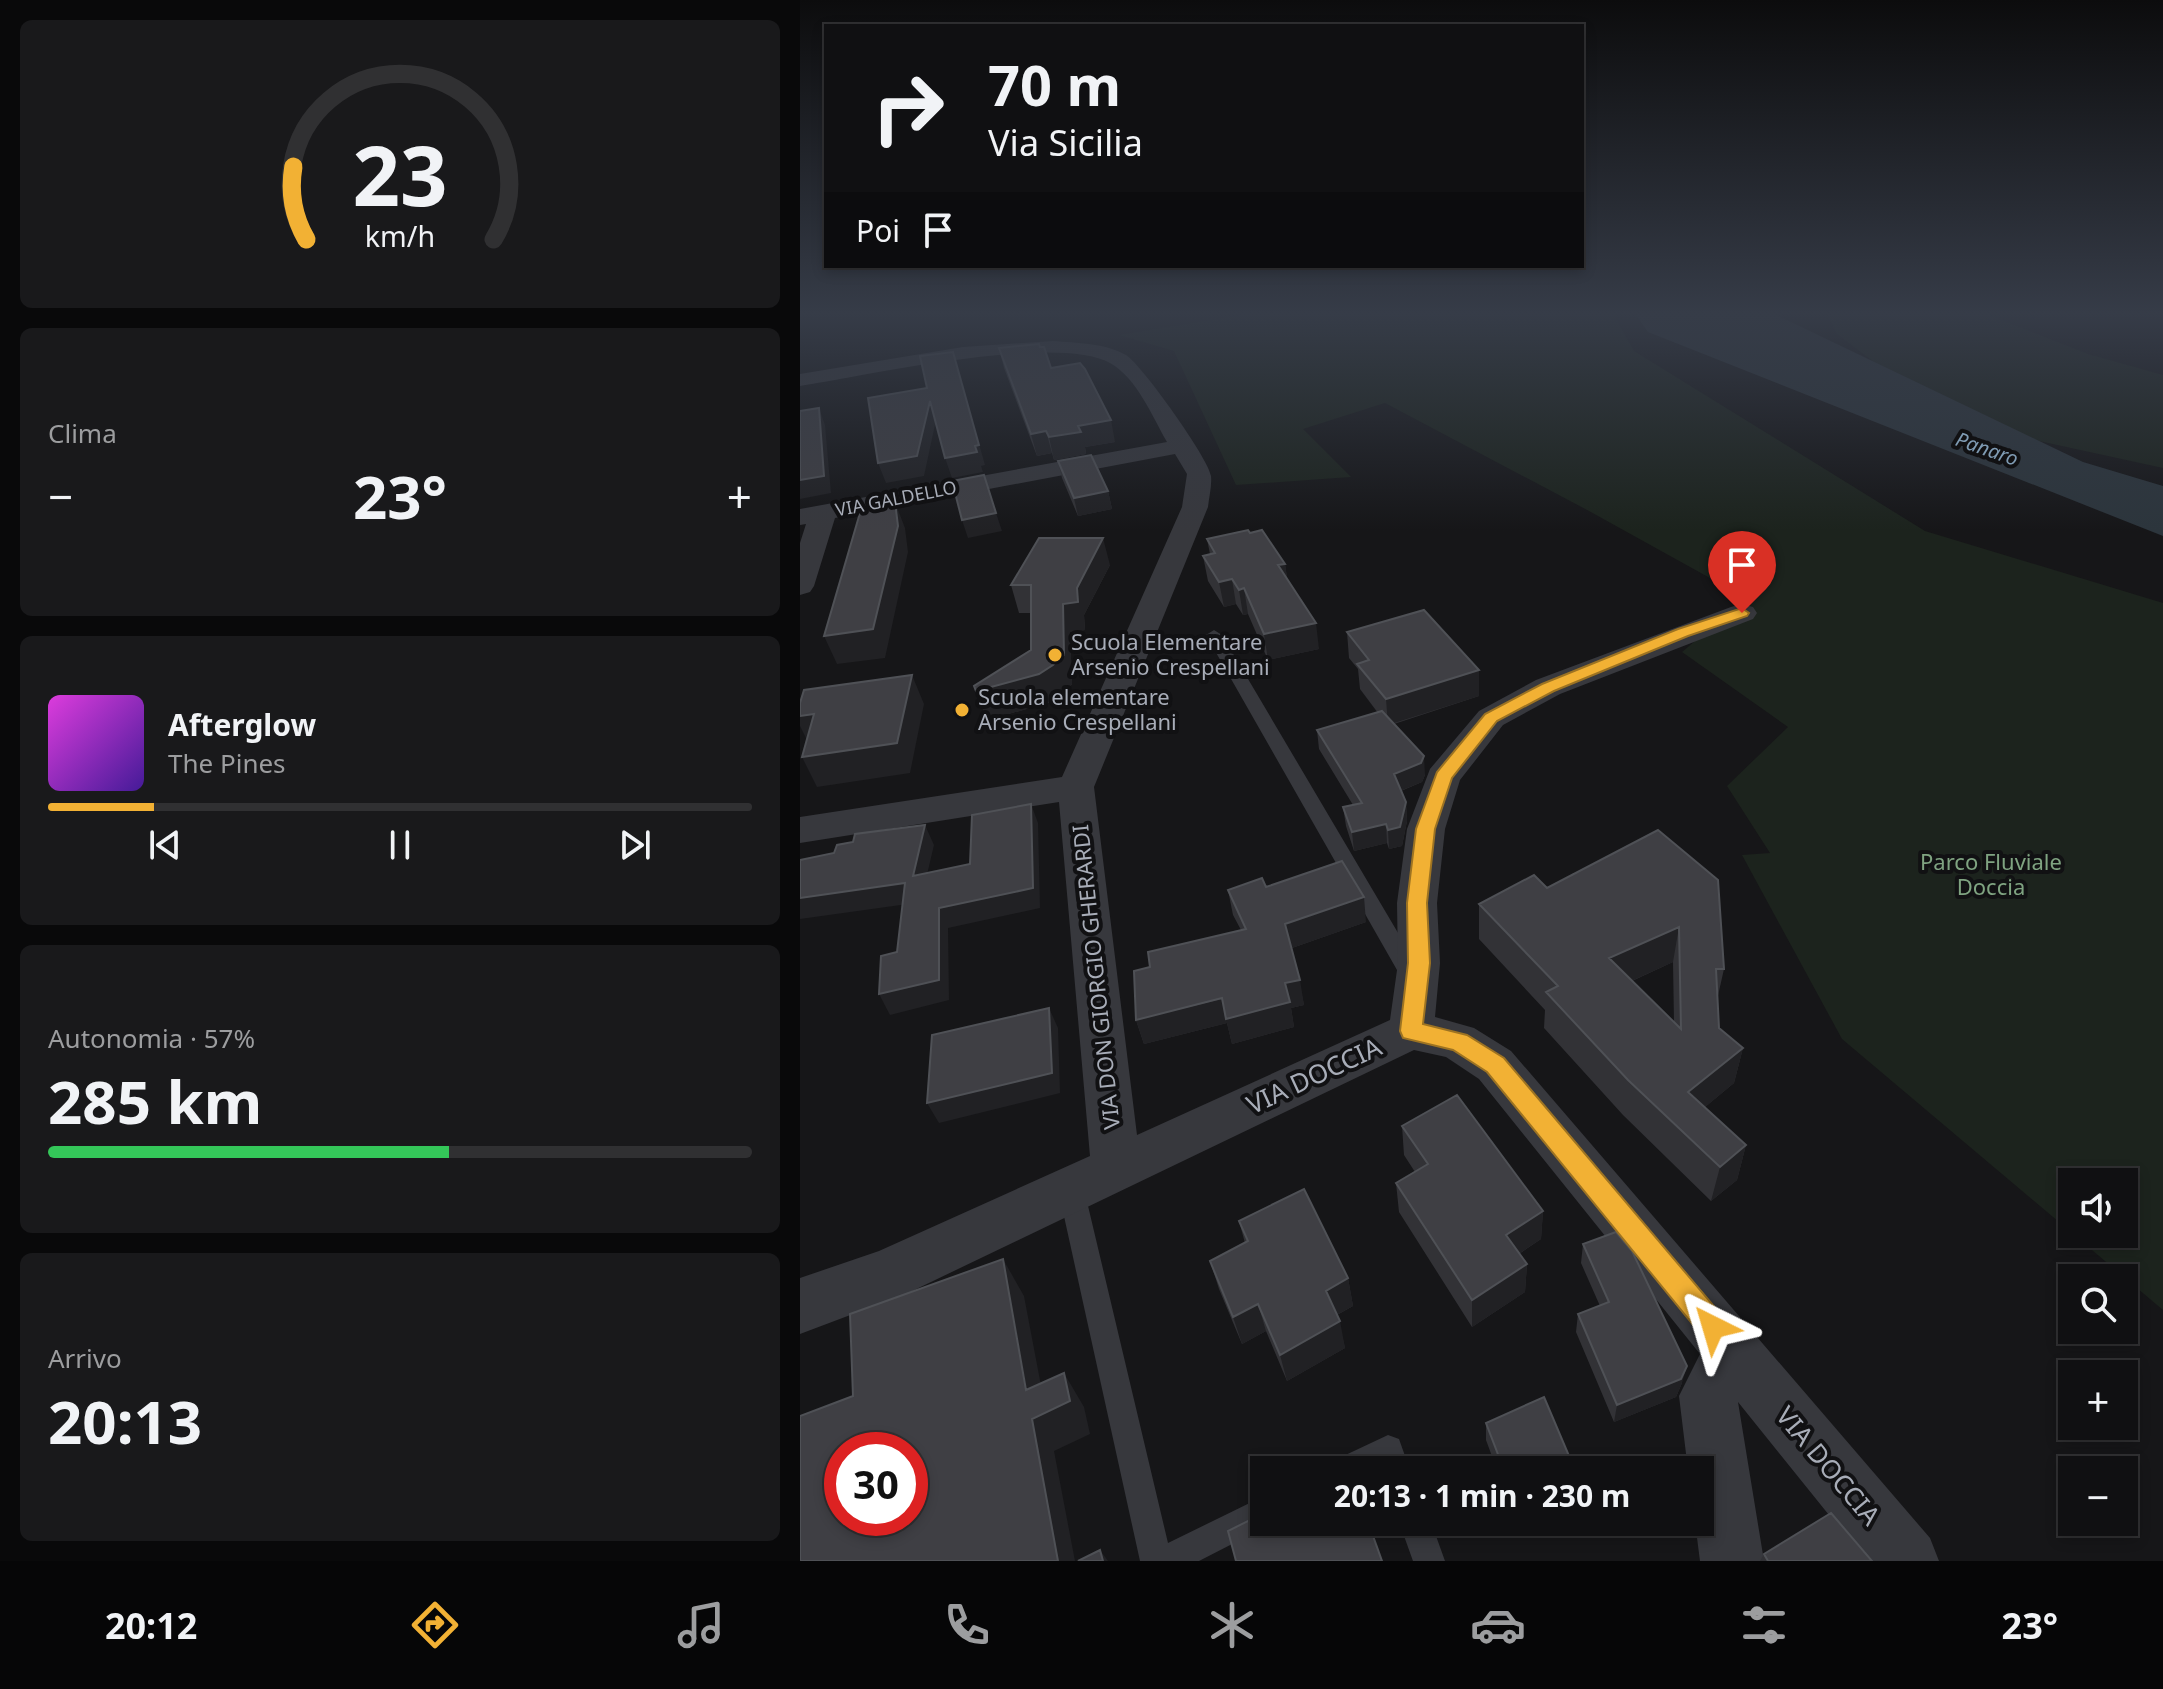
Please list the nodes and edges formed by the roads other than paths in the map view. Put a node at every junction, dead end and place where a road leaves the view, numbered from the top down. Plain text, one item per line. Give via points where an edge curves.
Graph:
1 (1141, 385) edge
2 (1182, 446) junction
3 (812, 515) edge
4 (800, 586) edge
5 (1742, 613) dead end
6 (1214, 635) dead end
7 (1076, 787) junction
8 (800, 830) edge
9 (1414, 1008) junction
10 (1116, 1168) junction
11 (1071, 1189) junction
12 (800, 1306) edge
13 (1733, 1351) junction
14 (1250, 1519) edge
15 (1420, 1536) edge
16 (1156, 1561) edge
17 (1165, 1561) edge
18 (1429, 1561) edge
19 (1732, 1561) edge
20 (1907, 1561) edge

1 - 2 street
2 - 3 street, VIA GALDELLO
2 - 7 street via 1199,474 1195,507
3 - 4 street
5 - 9 street via 1548,687 1491,718 1443,777 1426,829 1417,903
6 - 9 lane
7 - 8 street
7 - 10 street, VIA DON GIORGIO GHERARDI
9 - 10 street, VIA DOCCIA
9 - 13 street, VIA DOCCIA via 1495,1065
10 - 11 street, VIA DOCCIA
11 - 12 street, VIA DOCCIA via 887,1275
11 - 16 lane
13 - 19 street via 1708,1396
13 - 20 street, VIA DOCCIA
14 - 17 lane
15 - 18 lane

